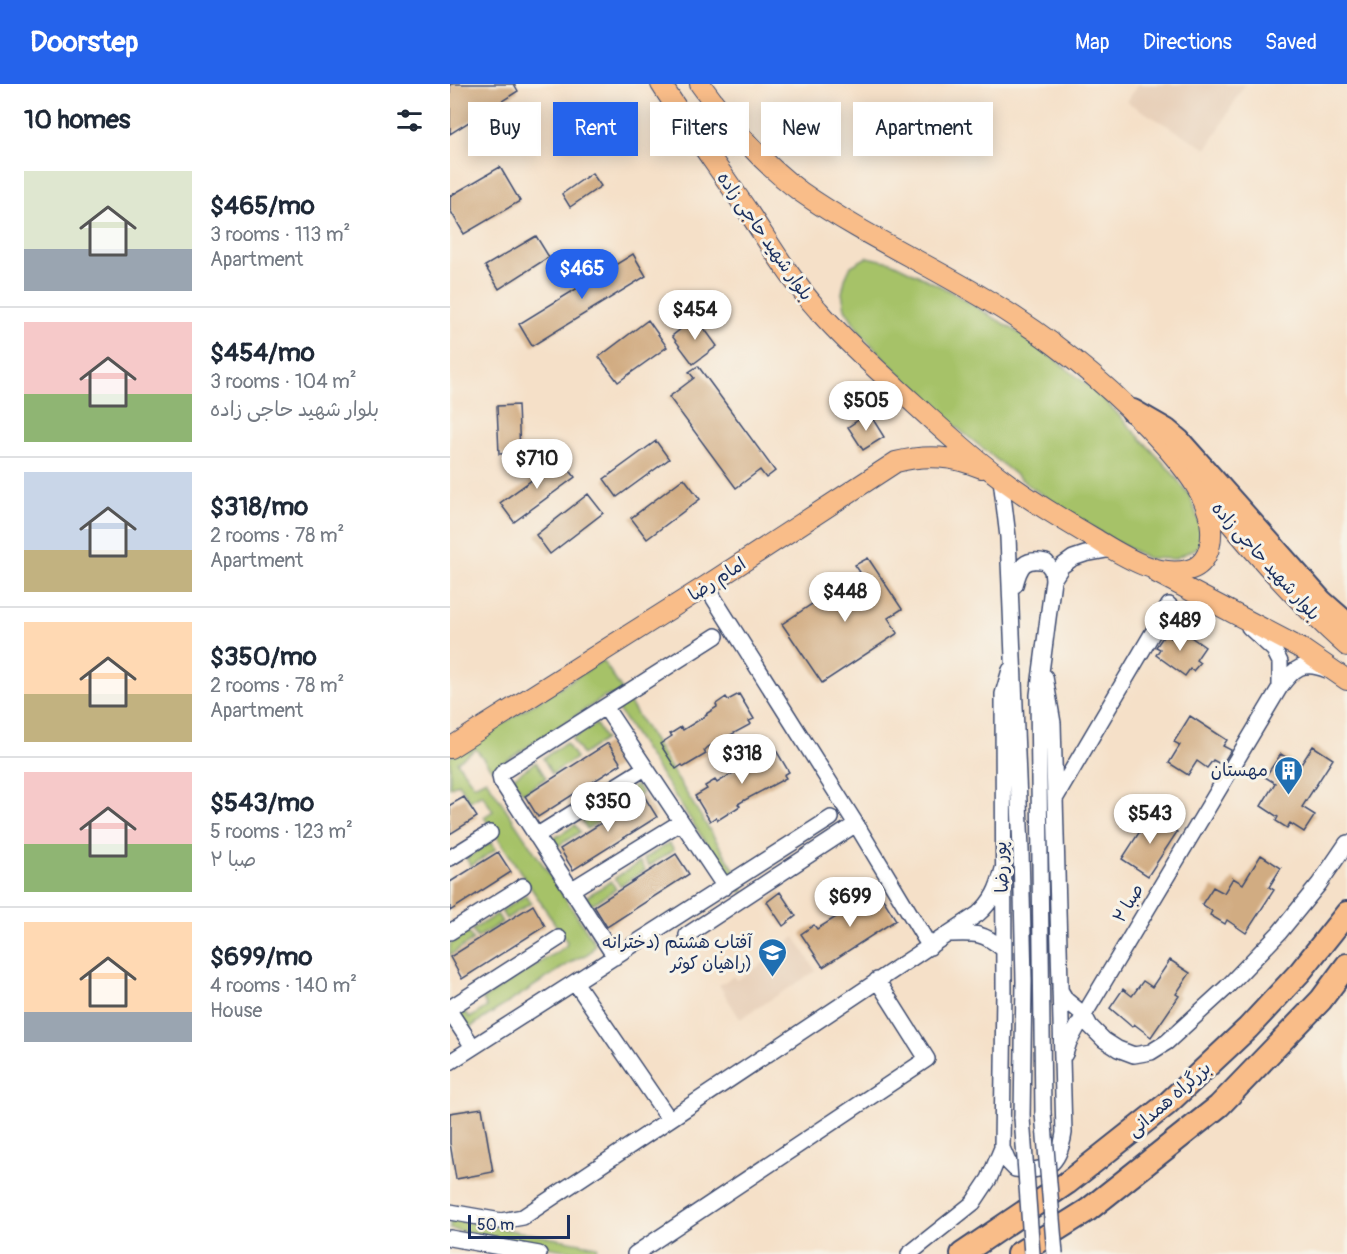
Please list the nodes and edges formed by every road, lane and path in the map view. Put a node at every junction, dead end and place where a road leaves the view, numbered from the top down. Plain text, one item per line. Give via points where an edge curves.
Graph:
1 (661, 84) edge
2 (700, 84) edge
3 (1133, 411) junction
4 (1188, 472) junction
5 (998, 476) junction
6 (1112, 549) junction
7 (1141, 565) junction
8 (1053, 579) junction
9 (706, 586) junction
10 (1011, 597) junction
11 (1169, 606) dead end
12 (1226, 609) junction
13 (1347, 624) edge
14 (716, 636) dead end
15 (1347, 646) edge
16 (1042, 659) junction
17 (1014, 660) junction
18 (1345, 679) edge
19 (1280, 687) junction
20 (605, 707) junction
21 (450, 748) edge
22 (645, 768) junction
23 (1055, 799) junction
24 (831, 818) dead end
25 (681, 822) junction
26 (856, 824) junction
27 (490, 833) dead end
28 (536, 836) junction
29 (1347, 843) edge
30 (450, 858) edge
31 (1003, 869) junction
32 (523, 886) dead end
33 (725, 888) junction
34 (571, 890) junction
35 (1347, 913) edge
36 (450, 932) edge
37 (949, 934) junction
38 (687, 935) dead end
39 (559, 938) dead end
40 (930, 946) junction
41 (1004, 949) junction
42 (615, 957) junction
43 (1347, 965) edge
44 (1347, 972) edge
45 (877, 980) junction
46 (575, 982) junction
47 (1060, 990) junction
48 (1321, 1000) junction
49 (450, 1010) edge
50 (1084, 1015) junction
51 (473, 1047) junction
52 (1062, 1061) junction
53 (450, 1062) edge
54 (669, 1119) junction
55 (1002, 1148) junction
56 (450, 1212) edge
57 (450, 1238) edge
58 (539, 1254) edge
59 (635, 1254) edge
60 (909, 1254) edge
61 (962, 1254) edge
62 (1018, 1254) edge
63 (1032, 1254) edge
64 (1055, 1254) edge

1 - 5 main road, بلوار شهید حاجی زاده via 818,311 849,344
2 - 3 main road via 766,164 802,192 1013,316 1090,372
3 - 4 main road
3 - 13 highway via 1179,441 1321,601
4 - 7 main road via 1209,515 1212,532 1206,559 1183,572
4 - 15 main road, بلوار شهید حاجی زاده via 1239,534
5 - 6 main road, بلوار شهید حاجی زاده
5 - 9 main road, امام رضا via 969,463 936,456 896,462
5 - 10 street, پور رضا via 1008,537
6 - 7 main road, بلوار شهید حاجی زاده
6 - 8 street via 1073,558
7 - 12 main road, بلوار شهید حاجی زاده
8 - 10 street via 1046,562 1026,562 1019,569
8 - 16 street
9 - 21 main road, امام رضا
9 - 26 street
10 - 17 street, پور رضا
11 - 23 street
12 - 18 main road, بلوار شهید حاجی زاده via 1302,649
12 - 19 street via 1274,650 1280,662
14 - 20 street
16 - 23 street via 1053,723
16 - 64 street, bridge via 1038,695 1043,1113
17 - 31 street via 1003,694
17 - 63 street, پور رضا, bridge via 1024,981 1022,1118
18 - 19 street, صبا ۲ via 1323,668 1298,667
19 - 50 street, صبا ۲
20 - 22 street
20 - 28 street via 500,776
22 - 25 street
22 - 28 street
23 - 47 street
24 - 33 street
25 - 33 street
25 - 34 street
26 - 38 street
26 - 40 street
27 - 30 street
28 - 34 street
29 - 50 street via 1279,933 1167,1042 1150,1052 1134,1055 1104,1040
31 - 37 street via 989,904
31 - 41 street
32 - 36 street
33 - 42 street
34 - 42 street
35 - 61 highway, بزرگراه همدانی via 1248,1028 1167,1104 1066,1183
37 - 40 street
37 - 41 street via 976,932
39 - 49 street
40 - 45 street
41 - 55 street
42 - 46 street
43 - 48 highway, بزرگراه همدانی
44 - 48 highway
45 - 54 street
45 - 59 street via 927,1059
46 - 51 street
46 - 54 street
47 - 50 street
47 - 52 street
48 - 62 highway, بزرگراه همدانی via 1219,1106 1088,1210
49 - 51 street
50 - 52 street, صبا ۲
51 - 53 street
52 - 55 street via 1064,1133 1062,1149 1054,1162 1034,1172 1015,1169
54 - 56 street via 523,1217 501,1221
55 - 60 street via 973,1203
57 - 58 street

